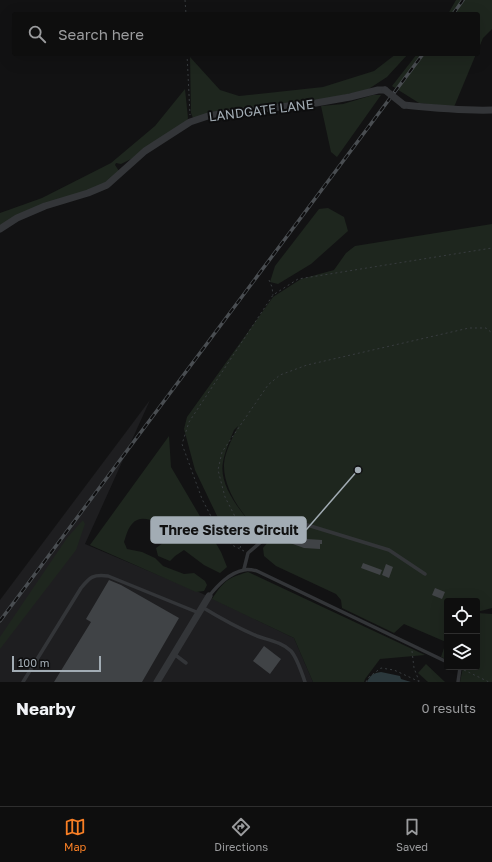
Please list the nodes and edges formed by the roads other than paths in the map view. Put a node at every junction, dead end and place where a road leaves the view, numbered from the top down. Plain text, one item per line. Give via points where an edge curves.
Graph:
1 (492, 110) edge
2 (0, 229) edge
3 (244, 569) junction
4 (425, 574) dead end
5 (209, 596) joint
6 (201, 610) junction
7 (174, 654) junction
8 (444, 661) edge
9 (186, 663) dead end
10 (458, 670) edge
11 (23, 682) edge
12 (157, 682) edge
13 (305, 682) edge
14 (458, 682) edge

1 - 2 street, LANDGATE LANE, bridge via 452,110 404,105 384,90 378,90 316,103 208,116 190,122 145,151 107,185 45,206 17,218
3 - 4 lane via 248,553 270,534 282,527 304,524 389,550
3 - 5 lane via 221,581
3 - 8 lane via 256,571
5 - 6 street
6 - 7 street
6 - 11 lane via 108,576 90,578 81,588
6 - 13 lane via 291,651
7 - 9 lane
7 - 12 street
10 - 14 lane

